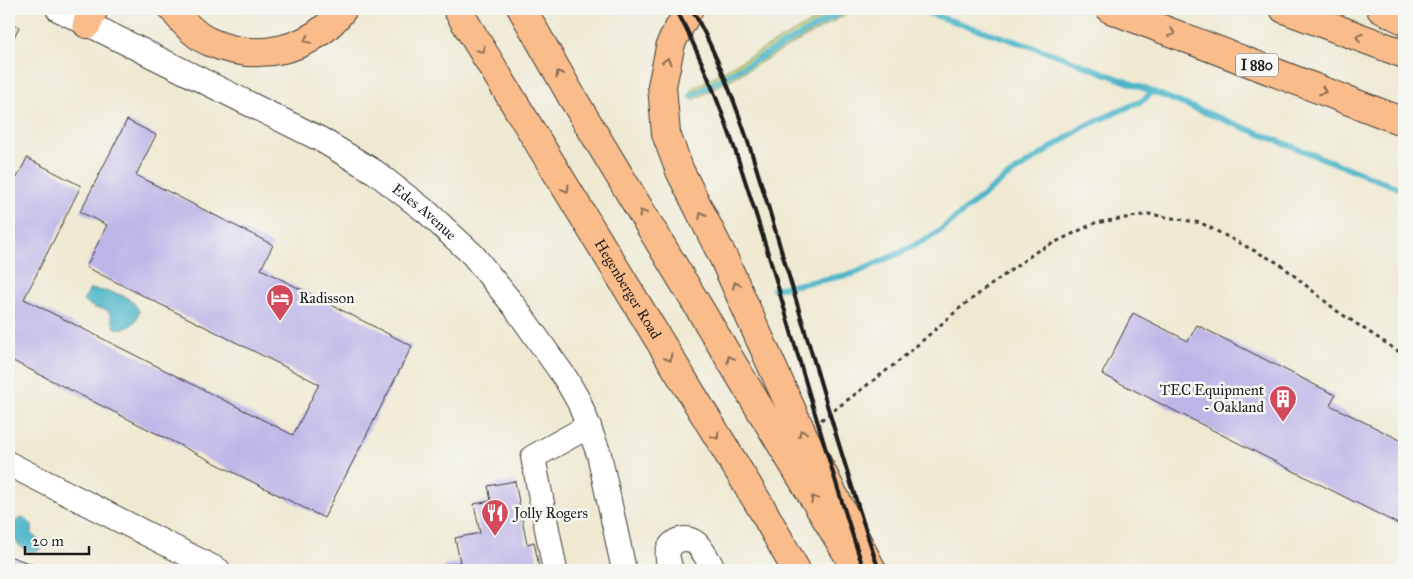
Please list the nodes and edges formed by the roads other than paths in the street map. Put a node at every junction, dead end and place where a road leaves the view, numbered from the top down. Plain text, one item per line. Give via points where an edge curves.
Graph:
1 (58, 9) edge
2 (173, 9) edge
3 (344, 9) edge
4 (457, 9) edge
5 (522, 9) edge
6 (689, 9) edge
7 (1110, 9) edge
8 (1284, 9) edge
9 (1381, 9) edge
10 (91, 16) edge
11 (1404, 20) edge
12 (1404, 54) edge
13 (1404, 122) edge
14 (589, 426) junction
15 (9, 464) edge
16 (218, 570) edge
17 (555, 570) edge
18 (624, 570) edge
19 (671, 570) edge
20 (714, 570) edge
21 (796, 570) edge
22 (857, 570) edge
23 (872, 570) edge

1 - 10 street, Edes Avenue
3 -> 2 main road via 309,41 275,52 243,52 208,42 182,22
4 -> 21 main road, Hegenberger Road
22 -> 5 main road
23 -> 6 main road via 802,433 724,259 680,171 666,134 662,86 671,43
7 -> 13 main road, I 880
12 -> 8 main road
9 - 11 main road
10 - 14 street, Edes Avenue via 320,139 375,172 428,214 472,255 515,307 566,379
14 - 17 street via 533,457
14 - 18 street, Edes Avenue via 599,454
15 - 16 street
19 - 20 street via 667,552 672,544 690,539

